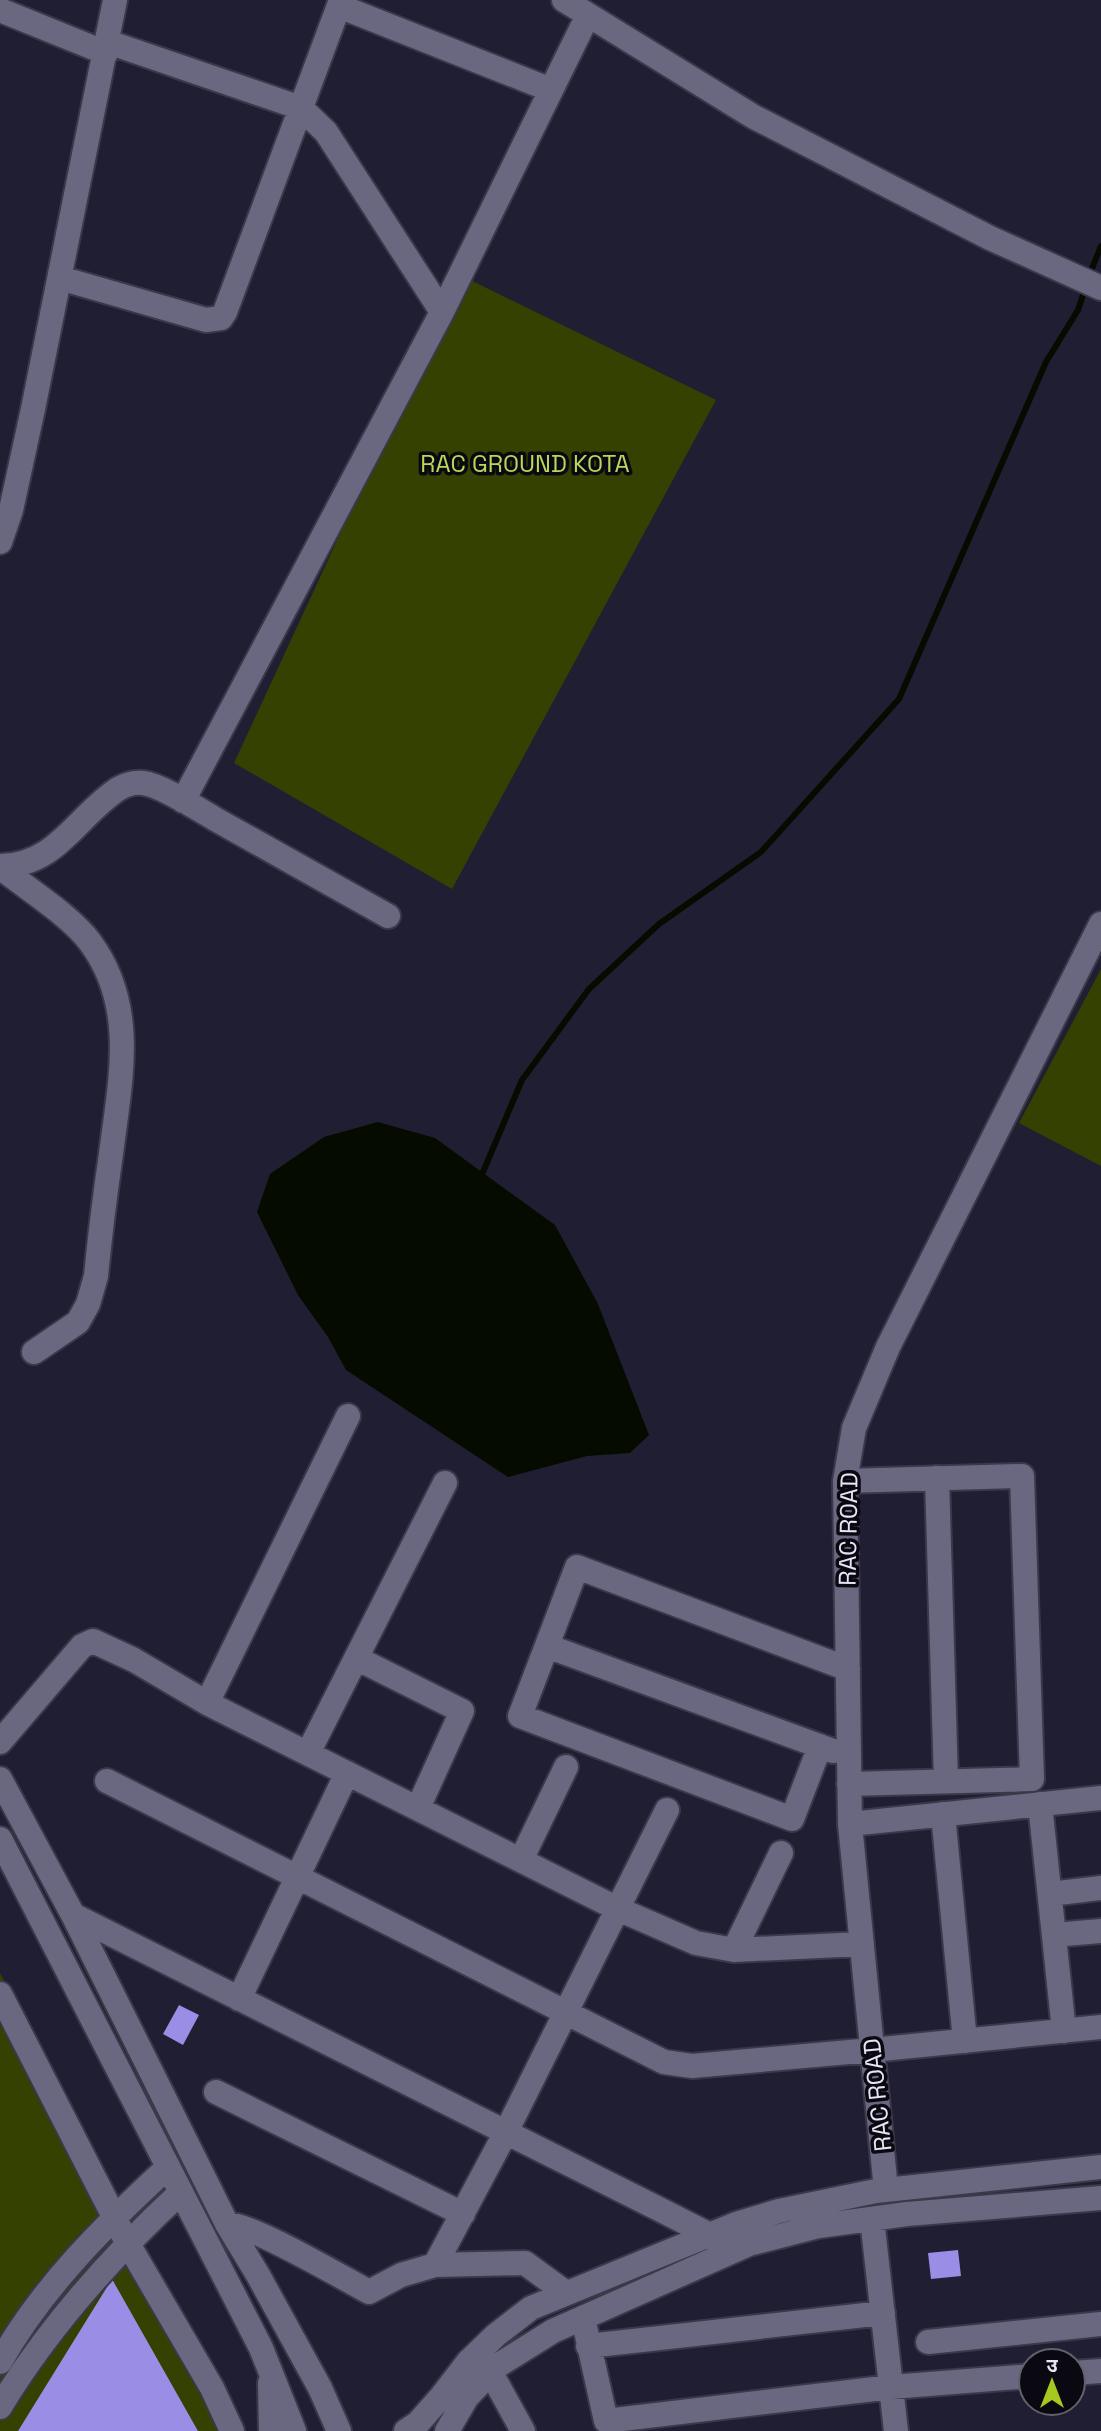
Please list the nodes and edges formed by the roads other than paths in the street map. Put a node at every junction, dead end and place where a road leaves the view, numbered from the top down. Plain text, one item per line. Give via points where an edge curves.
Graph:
1 (115, 0) edge
2 (564, 0) edge
3 (340, 3) edge
4 (0, 10) edge
5 (588, 15) junction
6 (107, 47) junction
7 (551, 90) junction
8 (300, 108) junction
9 (60, 278) junction
10 (1101, 288) edge
11 (442, 312) junction
12 (0, 541) edge
13 (183, 801) junction
14 (0, 867) edge
15 (388, 916) dead end
16 (1101, 924) edge
17 (34, 1352) dead end
18 (348, 1416) dead end
19 (937, 1478) junction
20 (845, 1481) junction
21 (445, 1483) dead end
22 (547, 1646) junction
23 (356, 1658) junction
24 (848, 1669) junction
25 (207, 1703) junction
26 (0, 1742) edge
27 (820, 1746) junction
28 (308, 1753) junction
29 (849, 1759) junction
30 (566, 1767) dead end
31 (347, 1773) junction
32 (0, 1779) edge
33 (107, 1781) dead end
34 (946, 1781) junction
35 (849, 1784) junction
36 (1101, 1798) edge
37 (1040, 1804) junction
38 (418, 1808) junction
39 (667, 1810) dead end
40 (943, 1814) junction
41 (850, 1824) junction
42 (0, 1839) edge
43 (780, 1853) dead end
44 (521, 1860) junction
45 (298, 1877) junction
46 (1101, 1888) edge
47 (1050, 1894) junction
48 (618, 1909) junction
49 (73, 1915) junction
50 (1101, 1931) edge
51 (1054, 1935) junction
52 (862, 1944) junction
53 (734, 1950) junction
54 (0, 1994) edge
55 (239, 1999) junction
56 (567, 2012) junction
57 (1101, 2027) edge
58 (1064, 2031) junction
59 (965, 2041) junction
60 (872, 2050) junction
61 (216, 2092) dead end
62 (506, 2132) junction
63 (1101, 2167) edge
64 (168, 2168) junction
65 (886, 2190) junction
66 (181, 2192) junction
67 (1101, 2198) edge
68 (463, 2214) junction
69 (115, 2216) junction
70 (872, 2219) junction
71 (227, 2224) junction
72 (710, 2235) junction
73 (127, 2242) junction
74 (733, 2250) junction
75 (435, 2265) junction
76 (566, 2293) junction
77 (883, 2313) junction
78 (583, 2318) junction
79 (1101, 2324) edge
80 (928, 2342) dead end
81 (588, 2346) junction
82 (0, 2362) edge
83 (270, 2370) junction
84 (491, 2373) junction
85 (1017, 2377) edge
86 (891, 2387) junction
87 (467, 2398) junction
88 (0, 2407) edge
89 (628, 2425) edge
90 (232, 2431) edge
91 (271, 2431) edge
92 (294, 2431) edge
93 (339, 2431) edge
94 (406, 2431) edge
95 (447, 2431) edge
96 (463, 2431) edge
97 (523, 2431) edge
98 (896, 2431) edge

1 - 6 street
2 - 5 street
3 - 7 street
3 - 8 street
4 - 6 street
5 - 7 street
5 - 10 street via 754,117 1013,249
6 - 8 street
6 - 9 street
7 - 11 street
8 - 9 street via 221,318 206,320
8 - 11 street via 326,132
9 - 12 street via 11,510
11 - 13 street
13 - 14 street via 145,783 121,787 36,860
13 - 15 street
14 - 17 street via 90,942 108,974 120,1011 124,1057 96,1276 88,1304 78,1322
16 - 20 street, RAC ROAD via 888,1347 854,1428
18 - 25 street
19 - 20 street
19 - 34 street
19 - 34 street via 1022,1476 1032,1779
20 - 24 street, RAC ROAD
21 - 23 street
22 - 24 street via 577,1567
22 - 27 street
22 - 27 street via 520,1716 792,1819
23 - 28 street
23 - 38 street via 462,1711
24 - 29 street, RAC ROAD
25 - 26 street via 134,1660 87,1642
25 - 28 street
27 - 29 street
28 - 31 street
29 - 35 street, RAC ROAD
30 - 44 street
31 - 38 street
31 - 45 street
32 - 49 street
33 - 45 street
34 - 35 street
35 - 41 street, RAC ROAD
36 - 37 street
37 - 40 street
37 - 47 street
38 - 44 street
39 - 48 street
40 - 41 street
40 - 59 street
41 - 52 street, RAC ROAD
42 - 64 street
43 - 53 street
44 - 48 street
45 - 55 street
45 - 56 street
46 - 47 street
47 - 51 street
48 - 53 street via 696,1943
48 - 56 street
49 - 55 street
49 - 71 street
50 - 51 street
51 - 58 street
52 - 53 street
52 - 60 street, RAC ROAD
54 - 69 street
55 - 62 street
56 - 60 street via 664,2062 692,2066
56 - 62 street
57 - 58 street
58 - 59 street
59 - 60 street
60 - 65 street, RAC ROAD
61 - 68 street
62 - 68 street
62 - 72 street
63 - 65 street
64 - 66 street
64 - 69 street
65 - 72 street via 779,2211
66 - 73 street
66 - 83 street
67 - 70 street
68 - 75 street
69 - 73 street
69 - 82 street via 71,2262
70 - 74 street via 818,2226
70 - 77 street
71 - 75 street via 268,2239 369,2292 401,2275
71 - 93 street via 320,2388
72 - 74 street
72 - 76 street
73 - 88 street via 65,2313
73 - 90 street
74 - 78 street
75 - 76 street via 525,2263
76 - 94 street via 531,2308 496,2335
77 - 81 street
77 - 86 street
78 - 81 street
78 - 84 street via 553,2331
79 - 80 street
81 - 89 street via 606,2420
83 - 91 street
83 - 92 street
84 - 87 street
84 - 97 street
85 - 86 street
86 - 89 street
86 - 98 street
87 - 95 street
87 - 96 street

